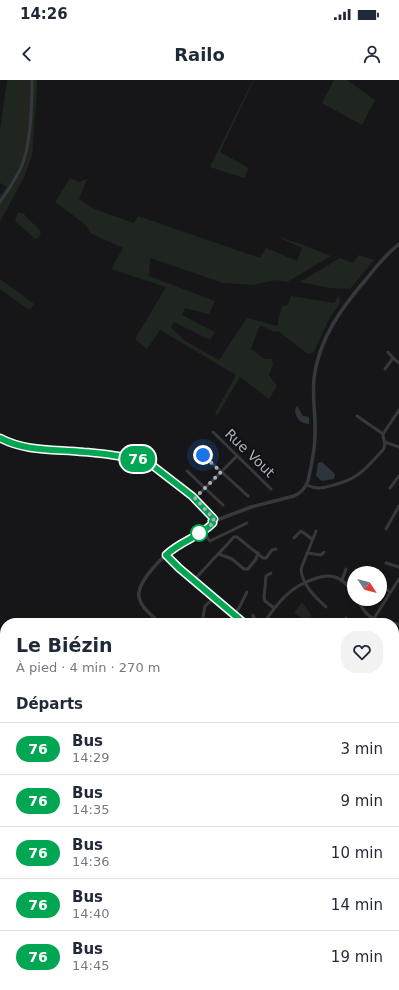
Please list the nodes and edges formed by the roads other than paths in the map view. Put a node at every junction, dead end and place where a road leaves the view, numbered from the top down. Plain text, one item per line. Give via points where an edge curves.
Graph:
1 (32, 80) edge
2 (0, 202) edge
3 (399, 244) edge
4 (388, 352) dead end
5 (393, 358) junction
6 (399, 363) edge
7 (385, 369) dead end
8 (399, 410) edge
9 (357, 416) dead end
10 (213, 432) dead end
11 (383, 434) junction
12 (0, 438) edge
13 (385, 442) junction
14 (399, 447) edge
15 (203, 455) dead end
16 (237, 456) junction
17 (187, 471) dead end
18 (221, 472) junction
19 (399, 476) edge
20 (307, 485) junction
21 (205, 488) junction
22 (390, 488) dead end
23 (272, 489) dead end
24 (248, 496) dead end
25 (195, 498) junction
26 (223, 505) dead end
27 (399, 506) edge
28 (214, 521) junction
29 (247, 523) dead end
30 (386, 529) dead end
31 (203, 531) junction
32 (316, 531) dead end
33 (294, 538) dead end
34 (312, 540) junction
35 (276, 549) dead end
36 (324, 552) dead end
37 (258, 553) junction
38 (307, 553) junction
39 (219, 554) junction
40 (166, 555) junction
41 (386, 563) dead end
42 (399, 567) edge
43 (346, 569) dead end
44 (271, 572) dead end
45 (399, 579) edge
46 (194, 580) junction
47 (342, 580) junction
48 (305, 582) junction
49 (347, 585) edge
50 (387, 590) edge
51 (247, 592) dead end
52 (390, 592) junction
53 (214, 598) junction
54 (360, 606) edge
55 (326, 607) dead end
56 (274, 608) junction
57 (234, 614) junction
58 (253, 615) dead end
59 (155, 618) edge
60 (203, 618) edge
61 (238, 618) edge
62 (256, 618) edge
63 (266, 618) edge
64 (372, 618) edge
65 (375, 618) edge

1 - 2 street via 26,153 17,175
3 - 20 street via 342,309 322,346 314,377 315,436
4 - 5 street
5 - 6 street
5 - 7 street
8 - 11 street
9 - 11 street
10 - 16 street, Rue Vout
11 - 13 street
12 - 25 street via 25,448 85,452 142,460
13 - 14 street
13 - 20 street via 383,450 353,479 321,489
15 - 18 street
16 - 18 street
16 - 23 street, Rue Vout
17 - 21 street
18 - 21 street
18 - 24 street
19 - 22 street
20 - 28 street via 294,496 251,507
21 - 25 street
21 - 26 street
25 - 28 street
27 - 30 street
28 - 31 street
29 - 31 street via 210,541
31 - 40 street
32 - 34 street
33 - 34 street via 301,531
34 - 38 street
35 - 37 street via 266,558
36 - 38 street via 321,555
37 - 39 street via 234,537
37 - 39 street via 248,569
38 - 48 street via 301,569
39 - 46 street
40 - 46 street
40 - 59 street via 139,587 142,604
41 - 42 street
43 - 47 street
44 - 56 street via 266,576 264,598
45 - 52 street
46 - 53 street
47 - 48 street via 329,576
47 - 49 street
48 - 55 street via 310,592
48 - 56 street via 287,593
50 - 52 street
51 - 57 street
52 - 65 street
53 - 57 street
53 - 60 street via 205,606
54 - 64 street
56 - 63 street
57 - 61 street
58 - 62 street

